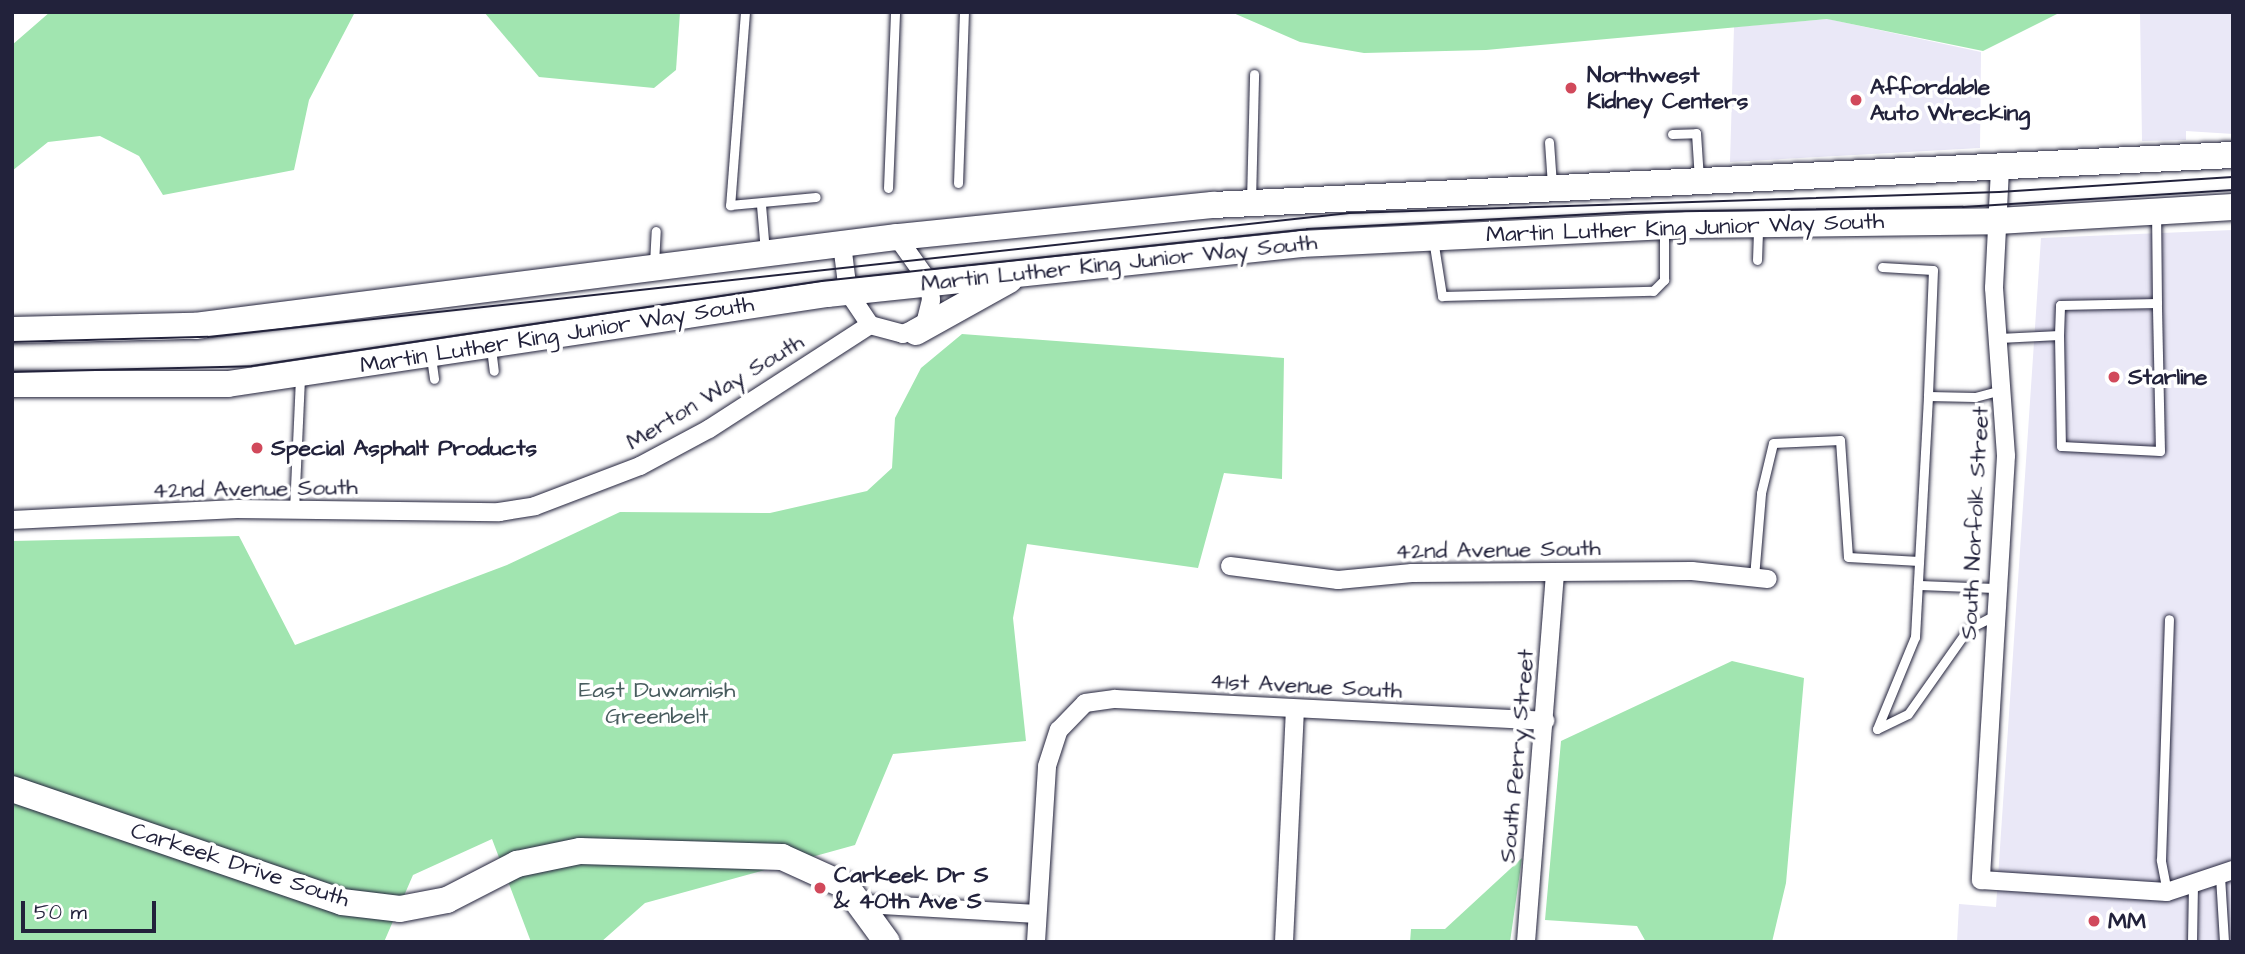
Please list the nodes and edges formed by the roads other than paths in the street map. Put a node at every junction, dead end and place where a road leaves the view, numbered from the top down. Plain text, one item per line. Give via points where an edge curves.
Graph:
1 (745, 12) edge
2 (895, 12) edge
3 (964, 12) edge
4 (1254, 74) dead end
5 (1672, 134) dead end
6 (1549, 142) dead end
7 (2233, 155) edge
8 (2000, 169) junction
9 (1699, 181) junction
10 (958, 183) dead end
11 (1552, 187) junction
12 (888, 188) dead end
13 (816, 197) dead end
14 (1251, 202) junction
15 (761, 205) junction
16 (2233, 207) edge
17 (2156, 211) junction
18 (1998, 222) junction
19 (1758, 223) junction
20 (1664, 226) junction
21 (656, 231) dead end
22 (1433, 236) junction
23 (897, 237) junction
24 (842, 244) junction
25 (766, 254) junction
26 (1757, 260) dead end
27 (1882, 267) dead end
28 (654, 269) junction
29 (1026, 273) junction
30 (929, 282) junction
31 (848, 292) junction
32 (2157, 303) junction
33 (870, 325) junction
34 (12, 330) edge
35 (916, 332) junction
36 (2059, 335) junction
37 (1998, 338) junction
38 (300, 376) junction
39 (12, 384) edge
40 (2005, 389) junction
41 (1928, 396) junction
42 (294, 510) junction
43 (499, 513) joint
44 (12, 520) edge
45 (1919, 561) junction
46 (1230, 566) dead end
47 (1555, 573) junction
48 (1761, 578) joint
49 (1918, 585) junction
50 (1996, 588) junction
51 (1995, 615) junction
52 (2169, 619) dead end
53 (1295, 711) junction
54 (1545, 721) junction
55 (12, 789) edge
56 (2226, 873) edge
57 (2193, 887) junction
58 (2166, 892) junction
59 (865, 904) junction
60 (1037, 914) junction
61 (887, 942) edge
62 (1035, 942) edge
63 (1284, 942) edge
64 (1526, 942) edge
65 (2192, 942) edge
66 (2224, 942) edge

1 - 15 lane via 730,205
2 - 12 lane
3 - 10 lane
4 - 14 lane
5 - 9 lane via 1696,133
6 - 11 lane
7 - 8 main road, Martin Luther King Junior Way South
8 - 9 main road, Martin Luther King Junior Way South
8 - 18 street, South Norfolk Street
9 - 11 main road, Martin Luther King Junior Way South
11 - 14 main road, Martin Luther King Junior Way South
13 - 15 lane
14 - 23 main road, Martin Luther King Junior Way South
15 - 25 lane
16 - 17 main road, Martin Luther King Junior Way South
17 - 18 main road, Martin Luther King Junior Way South
17 - 32 lane
18 - 19 main road, Martin Luther King Junior Way South
18 - 37 street, South Norfolk Street
19 - 20 main road, Martin Luther King Junior Way South
19 - 26 lane
20 - 22 main road, Martin Luther King Junior Way South
20 - 22 lane via 1664,280 1653,291 1442,296
21 - 28 lane
22 - 29 main road, Martin Luther King Junior Way South
23 - 24 main road, Martin Luther King Junior Way South
23 - 30 street
24 - 25 main road, Martin Luther King Junior Way South
24 - 31 street
25 - 28 main road, Martin Luther King Junior Way South
27 - 41 lane via 1933,270
28 - 34 main road, Martin Luther King Junior Way South via 195,326
29 - 30 main road, Martin Luther King Junior Way South
29 - 35 main road
30 - 31 main road, Martin Luther King Junior Way South
30 - 35 street via 929,314
31 - 33 street
31 - 38 main road, Martin Luther King Junior Way South via 493,358
32 - 36 lane via 2060,305
32 - 36 lane via 2160,450 2061,446
33 - 35 street
33 - 43 street, Merton Way South via 640,466 535,506
36 - 37 lane
37 - 40 street, South Norfolk Street
38 - 39 main road, Martin Luther King Junior Way South via 134,388
38 - 42 lane
40 - 41 lane via 1975,397
40 - 50 street, South Norfolk Street
41 - 45 lane
42 - 43 street, 42nd Avenue South
42 - 44 street, 42nd Avenue South
45 - 48 lane via 1847,557 1840,440 1773,443
45 - 49 lane
46 - 47 street, 42nd Avenue South via 1338,580
47 - 48 street, 42nd Avenue South
47 - 54 street, South Perry Street
49 - 50 lane
49 - 51 lane via 1915,637 1877,729 1908,714 1968,629
50 - 51 street, South Norfolk Street
51 - 58 street, South Norfolk Street via 1981,880
52 - 58 lane via 2161,860
53 - 54 street, 41st Avenue South
53 - 60 street, 41st Avenue South via 1115,699 1085,703 1069,714 1047,766
53 - 63 street
54 - 64 street, South Perry Street
55 - 59 main road, Carkeek Drive South via 370,906 423,906 517,864 620,847 782,857 826,873
56 - 57 street
56 - 66 lane
57 - 58 street
57 - 65 lane
59 - 60 street
59 - 61 main road, Carkeek Drive South
60 - 62 street

